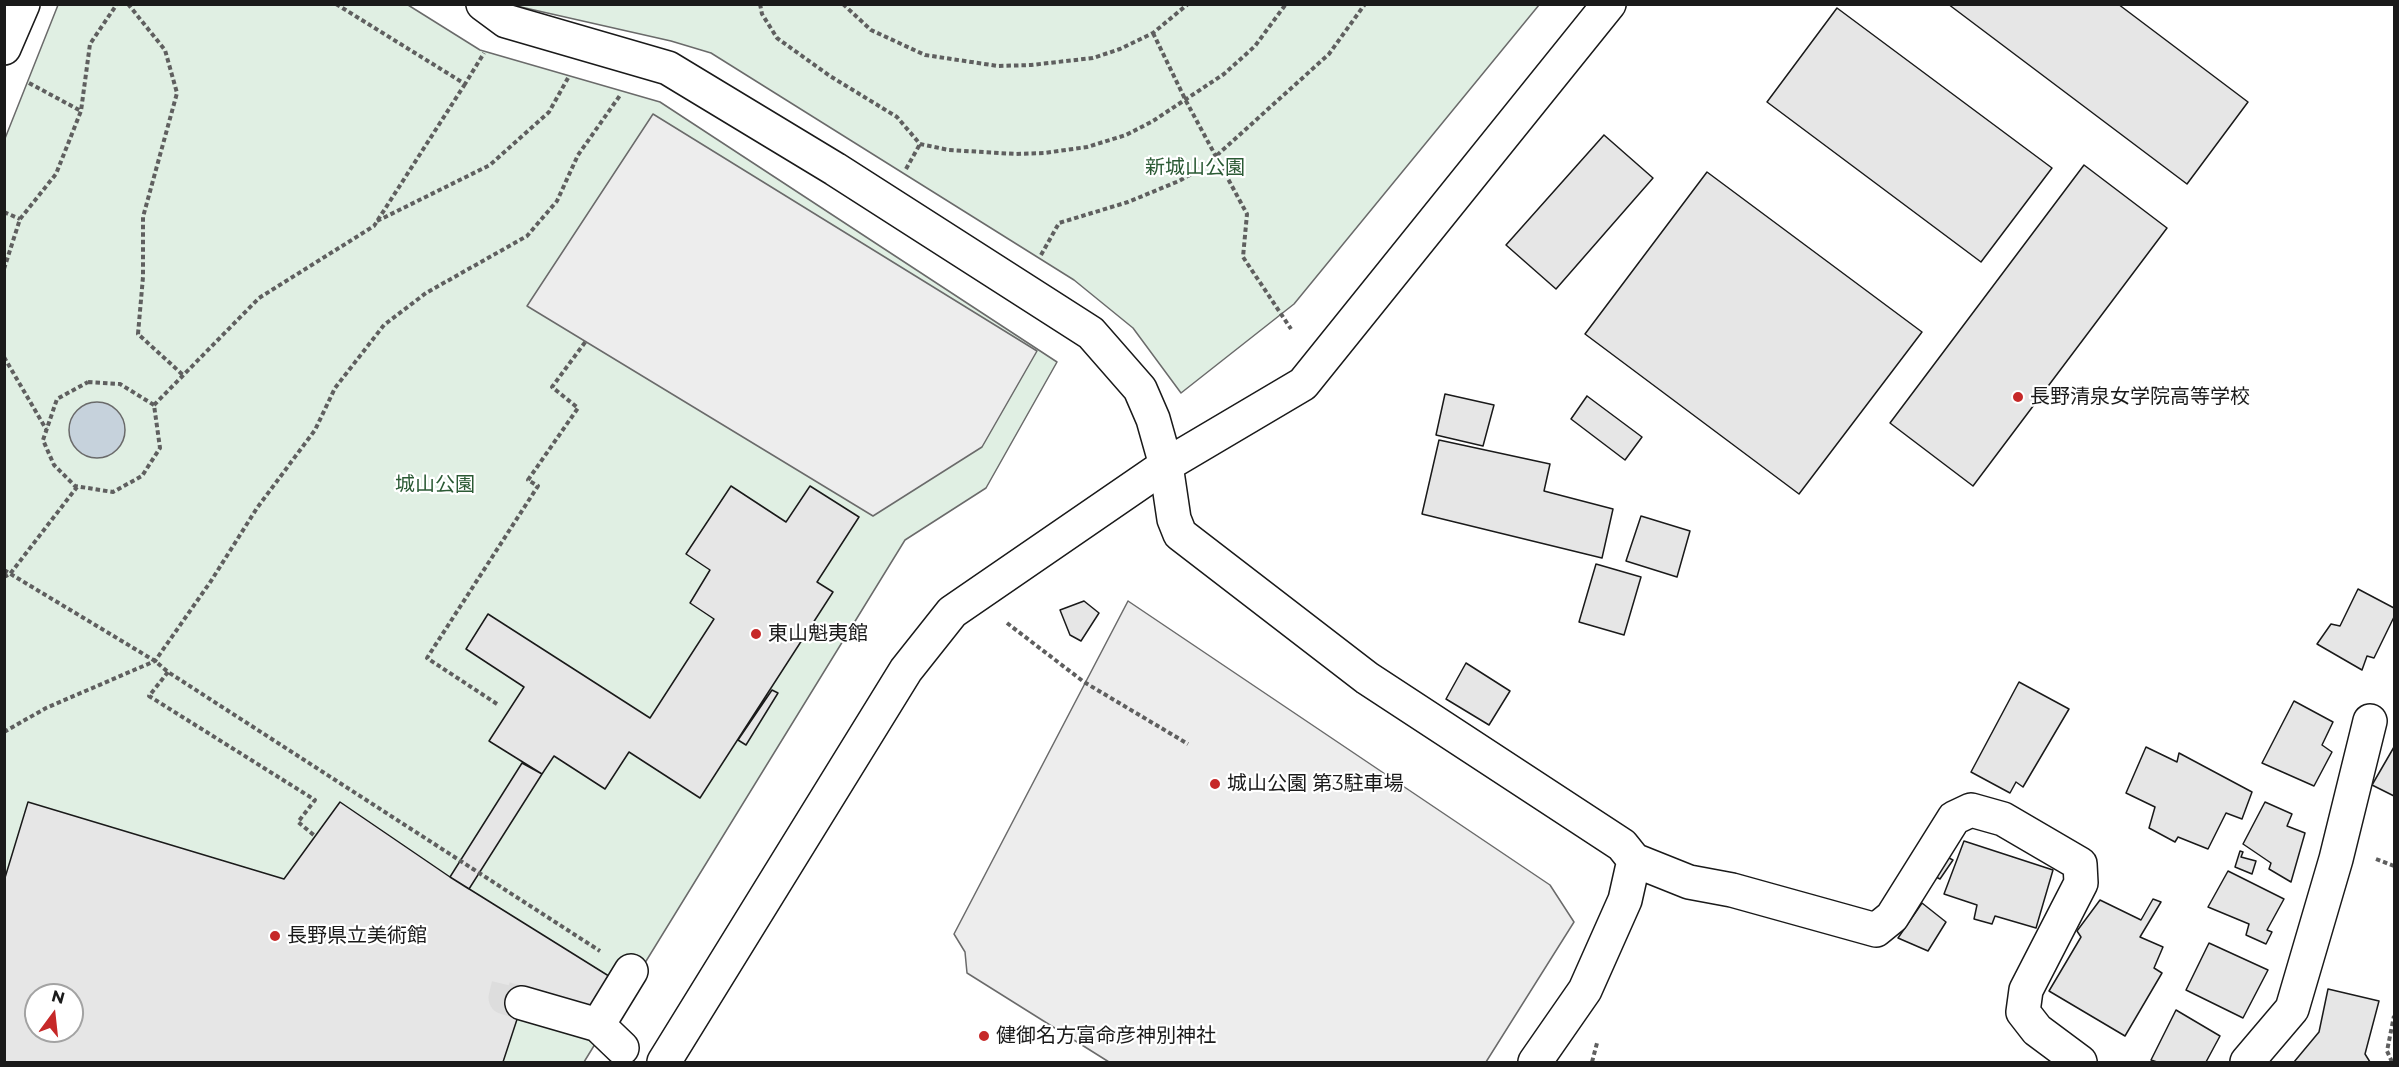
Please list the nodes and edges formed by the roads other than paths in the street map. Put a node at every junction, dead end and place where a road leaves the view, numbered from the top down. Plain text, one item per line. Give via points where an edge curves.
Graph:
1 (23, 4) edge
2 (1609, 4) edge
3 (499, 19) edge
4 (4, 48) edge
5 (1166, 465) junction
6 (2370, 721) dead end
7 (1634, 860) junction
8 (631, 971) road end
9 (522, 1003) tunnel mouth
10 (598, 1025) junction
11 (622, 1048) dead end
12 (664, 1062) edge
13 (1535, 1062) edge
14 (2080, 1062) edge
15 (2247, 1062) edge

1 - 4 street
2 - 5 street via 1303,384
3 - 5 street via 668,68 835,168 1091,333 1140,389
5 - 7 street via 1180,534 1367,678 1622,845
5 - 12 street via 952,612 906,670
6 - 15 street via 2336,859 2292,1009
7 - 13 street via 1622,910 1585,990
7 - 14 street via 1689,882 1876,930 1892,917 1954,818 1971,810 2003,819 2080,864 2081,884 2026,990 2023,1012 2037,1030
8 - 10 street
9 - 10 street
10 - 11 street

